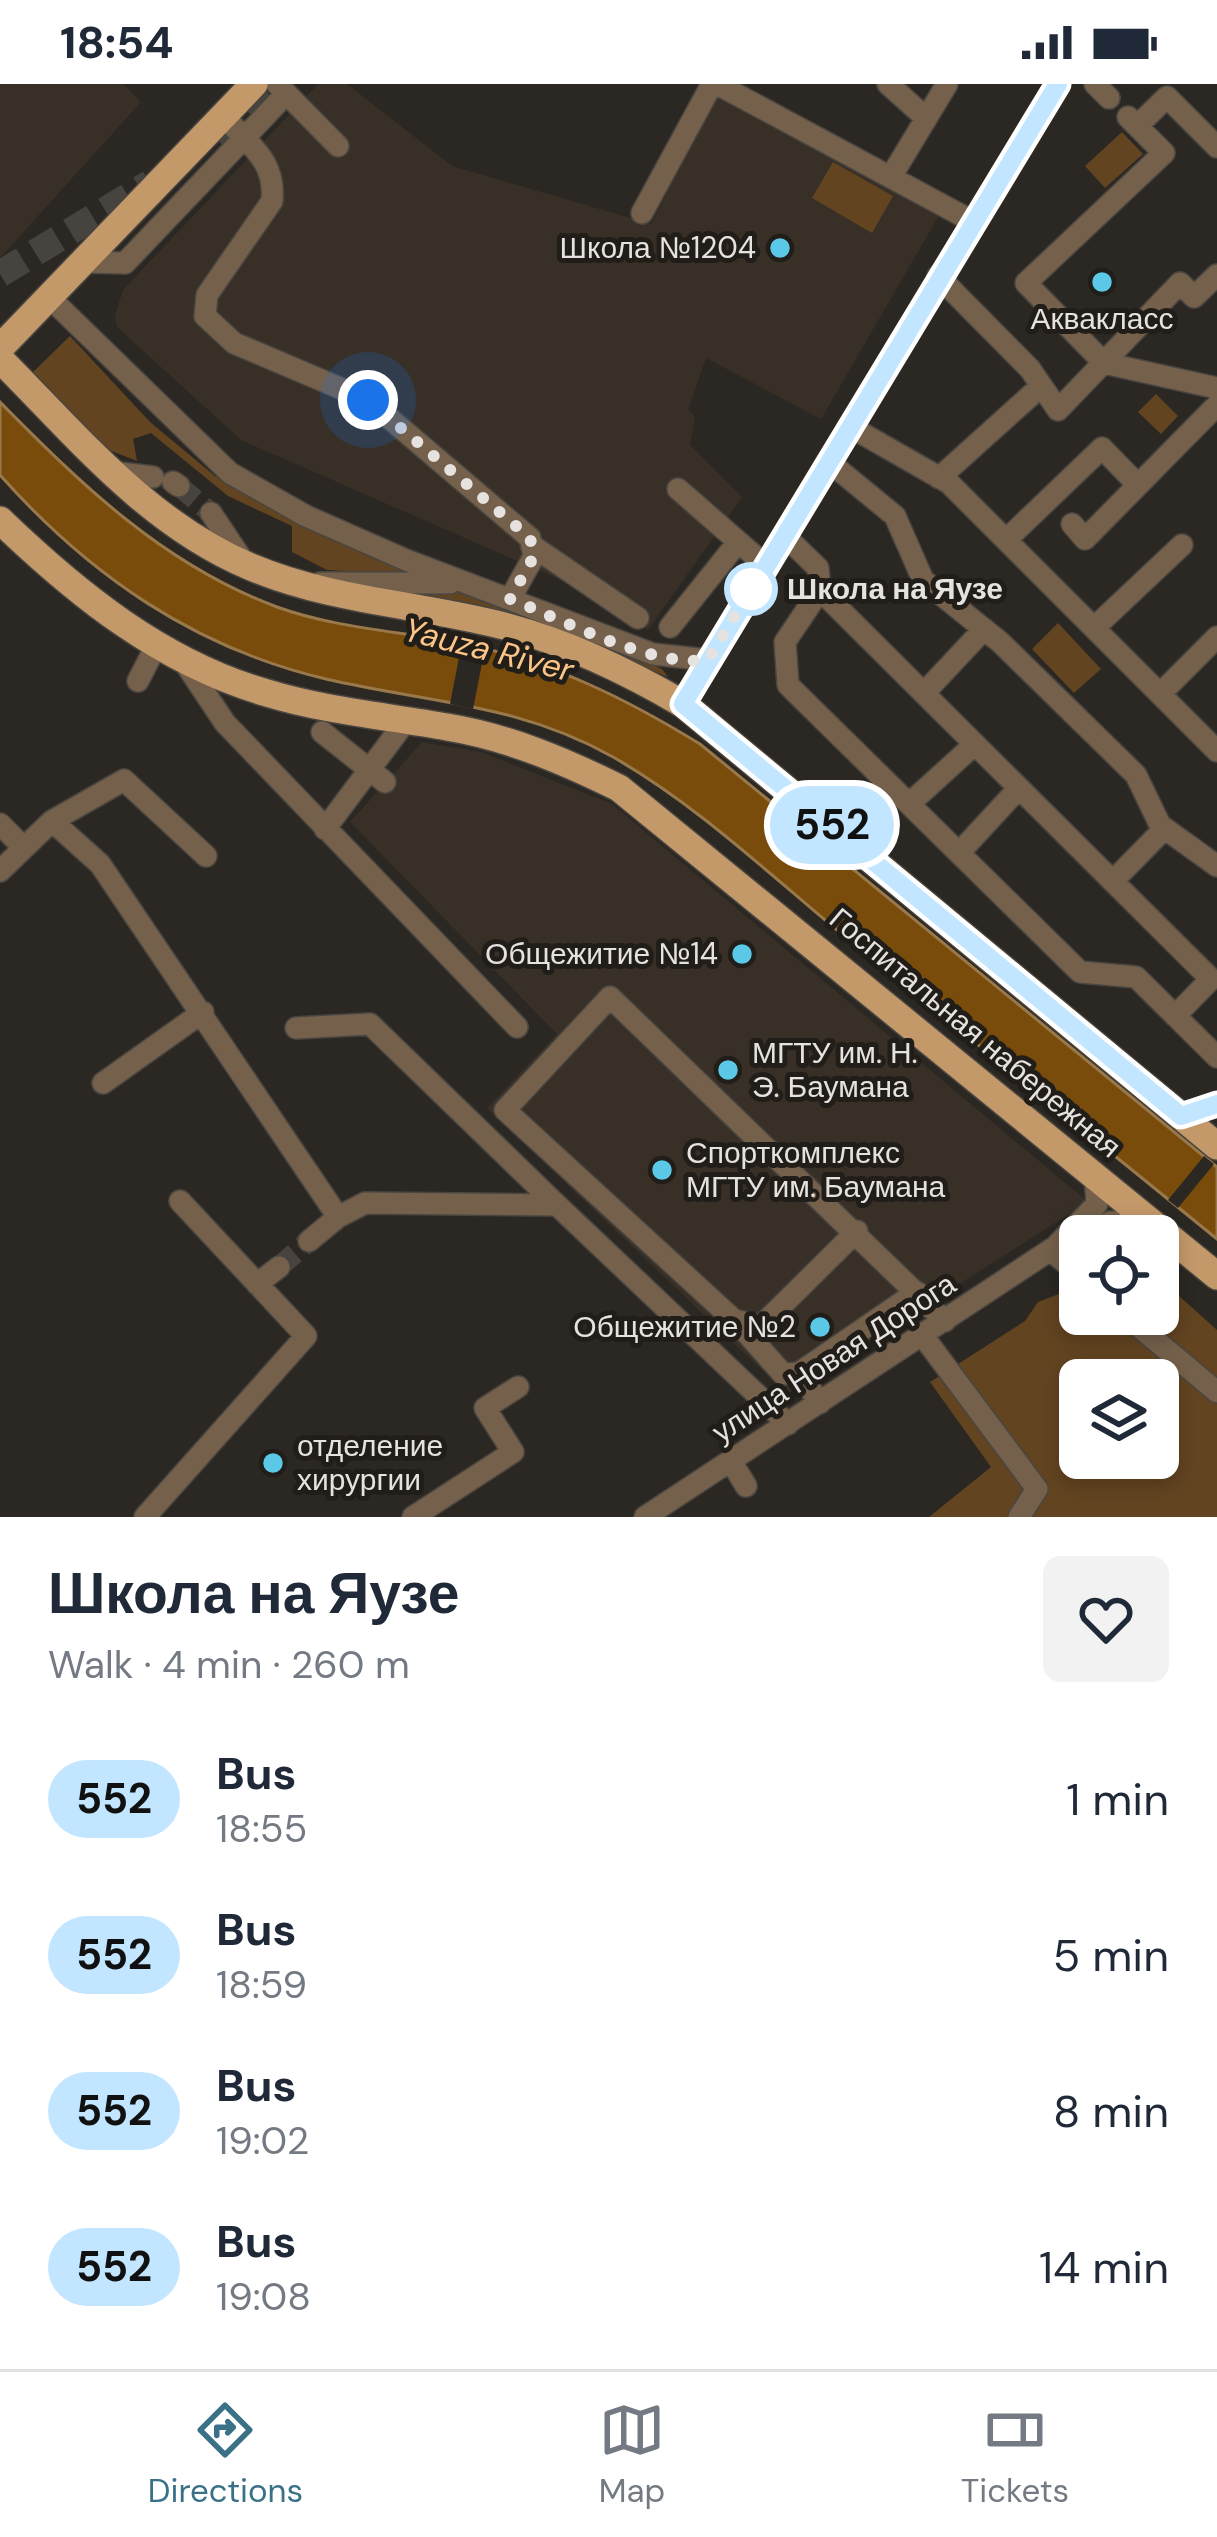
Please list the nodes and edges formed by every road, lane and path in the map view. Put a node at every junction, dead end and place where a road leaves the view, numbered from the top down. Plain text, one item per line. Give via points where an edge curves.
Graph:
1 (254, 84) edge
2 (715, 84) edge
3 (888, 84) edge
4 (947, 84) edge
5 (1058, 84) edge
6 (281, 89) edge
7 (224, 116) junction
8 (926, 118) junction
9 (243, 139) junction
10 (338, 146) dead end
11 (1217, 147) edge
12 (892, 176) junction
13 (642, 213) dead end
14 (972, 221) junction
15 (81, 262) junction
16 (1217, 275) edge
17 (938, 276) junction
18 (49, 297) junction
19 (0, 348) edge
20 (0, 359) edge
21 (1104, 363) junction
22 (1039, 388) junction
23 (1217, 388) edge
24 (1217, 405) edge
25 (849, 426) junction
26 (828, 461) junction
27 (110, 471) junction
28 (939, 478) junction
29 (169, 482) tunnel mouth
30 (1138, 485) junction
31 (678, 489) dead end
32 (211, 513) tunnel mouth
33 (0, 520) edge
34 (1072, 524) dead end
35 (784, 535) junction
36 (1006, 540) junction
37 (738, 542) junction
38 (1182, 545) dead end
39 (534, 547) junction
40 (765, 565) junction
41 (247, 566) junction
42 (296, 584) junction
43 (486, 590) junction
44 (820, 590) junction
45 (510, 599) junction
46 (638, 618) dead end
47 (670, 627) dead end
48 (1094, 628) junction
49 (984, 629) junction
50 (1217, 637) edge
51 (616, 640) junction
52 (169, 651) junction
53 (708, 660) junction
54 (138, 681) dead end
55 (658, 689) junction
56 (924, 693) junction
57 (1160, 694) junction
58 (683, 704) junction
59 (405, 722) junction
60 (322, 733) dead end
61 (975, 743) junction
62 (1217, 751) edge
63 (378, 777) junction
64 (1019, 788) junction
65 (910, 804) junction
66 (52, 821) junction
67 (0, 824) edge
68 (325, 829) junction
69 (1164, 829) junction
70 (23, 847) junction
71 (959, 853) junction
72 (206, 856) dead end
73 (1217, 866) edge
74 (0, 871) edge
75 (1113, 881) junction
76 (203, 1012) junction
77 (1175, 1016) junction
78 (517, 1027) dead end
79 (296, 1028) dead end
80 (1217, 1057) edge
81 (103, 1083) dead end
82 (1217, 1104) edge
83 (1181, 1116) junction
84 (1217, 1146) edge
85 (1095, 1175) junction
86 (180, 1201) dead end
87 (557, 1205) junction
88 (1143, 1215) edge
89 (338, 1217) junction
90 (857, 1231) junction
91 (309, 1241) tunnel mouth
92 (1179, 1245) edge
93 (1059, 1246) edge
94 (1053, 1249) junction
95 (1059, 1255) edge
96 (279, 1267) tunnel mouth
97 (1217, 1276) edge
98 (257, 1284) junction
99 (917, 1292) junction
100 (734, 1320) junction
101 (945, 1322) junction
102 (1149, 1335) edge
103 (922, 1336) junction
104 (799, 1373) junction
105 (518, 1387) dead end
106 (1217, 1392) edge
107 (820, 1403) junction
108 (788, 1424) junction
109 (731, 1461) junction
110 (746, 1486) dead end
111 (145, 1517) edge
112 (413, 1517) edge
113 (645, 1517) edge
114 (1019, 1517) edge

1 - 7 main road
2 - 12 street
2 - 13 street
3 - 8 street
4 - 8 street
5 - 14 street
6 - 9 street
6 - 10 street
7 - 9 street
7 - 15 main road
8 - 12 street
9 - 15 street via 125,263
9 - 39 street via 269,168 272,201 207,295 213,329 368,400
11 - 21 street via 1167,97 1133,121 1164,153 1026,283
12 - 14 street
14 - 17 street
15 - 18 main road
16 - 21 street via 1194,297 1180,283
17 - 22 street via 1030,369
17 - 25 street
18 - 19 main road
18 - 43 street via 230,472 306,516
20 - 27 main road
21 - 22 street via 1058,410
21 - 23 street
22 - 28 street
24 - 30 street
25 - 26 street
25 - 28 street
26 - 35 street
26 - 49 street via 895,516 923,580
27 - 29 street
27 - 41 main road via 194,538
28 - 36 street
30 - 34 street via 1085,539
30 - 36 street via 1102,448
31 - 37 street
32 - 41 street
33 - 52 main road, Госпитальная набережная via 76,591
35 - 40 street
35 - 44 street via 818,568
36 - 48 street
37 - 40 street
37 - 47 street
38 - 48 street
39 - 45 street
39 - 46 street
40 - 53 street
41 - 42 main road
42 - 43 street via 432,581
42 - 55 main road via 508,627
43 - 45 street
44 - 56 street
44 - 65 street via 785,642 788,685
45 - 51 street
48 - 57 street
49 - 56 street
49 - 69 street via 1136,775
50 - 57 street
51 - 53 street via 681,661
51 - 55 street
52 - 54 street
52 - 59 main road, Госпитальная набережная via 262,692
52 - 68 street
53 - 58 street
55 - 58 main road
56 - 61 street
57 - 62 street
58 - 83 main road
59 - 63 street
59 - 85 main road, Госпитальная набережная via 483,735 619,788
60 - 63 street
61 - 64 street
61 - 65 street
63 - 68 street
64 - 71 street
64 - 75 street
65 - 71 street
66 - 70 street
66 - 72 street via 124,780
66 - 76 street via 100,865
67 - 70 street
68 - 78 street
69 - 73 street
69 - 75 street
70 - 74 street
71 - 77 street via 1080,971 1136,977
75 - 77 street via 1211,979
76 - 81 street
76 - 89 street
77 - 80 street
79 - 87 street via 370,1024
82 - 83 street
83 - 84 main road
85 - 88 main road, Госпитальная набережная
85 - 94 street, улица Новая Дорога via 1097,1204
86 - 98 street
87 - 89 street via 365,1203
87 - 108 street
89 - 91 street
90 - 99 street
90 - 100 street via 761,1326
90 - 100 street via 610,997 505,1110
92 - 97 main road, Госпитальная набережная
93 - 94 street, улица Новая Дорога
94 - 95 street
94 - 101 street, улица Новая Дорога
96 - 98 street
98 - 111 street via 306,1336
99 - 101 street
99 - 104 street
100 - 104 street via 783,1374
101 - 103 street, улица Новая Дорога
102 - 106 street
103 - 107 street, улица Новая Дорога
103 - 114 street via 1037,1489
104 - 107 street
105 - 112 street via 484,1408 513,1452
107 - 108 street, улица Новая Дорога
108 - 109 street, улица Новая Дорога
109 - 110 street
109 - 113 street, улица Новая Дорога

